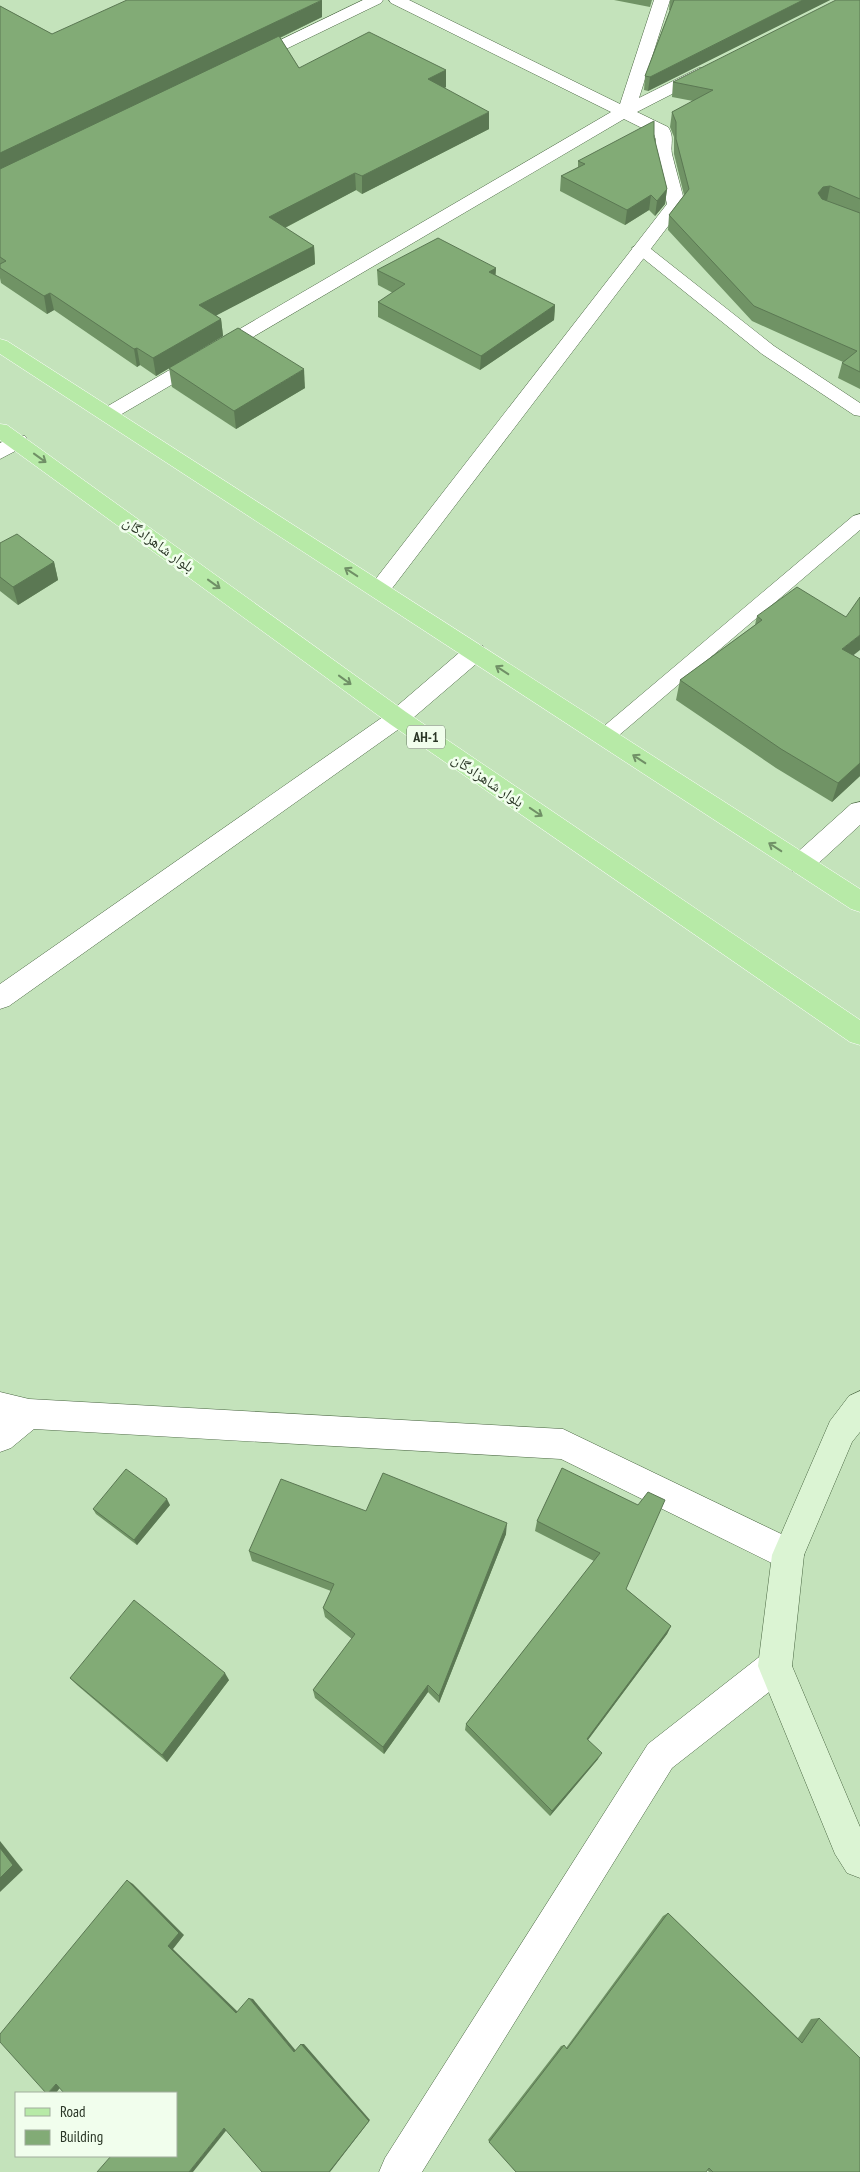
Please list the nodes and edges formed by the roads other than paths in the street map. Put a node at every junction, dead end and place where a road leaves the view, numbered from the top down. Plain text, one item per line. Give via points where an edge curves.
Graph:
1 (376, 0) edge
2 (396, 0) edge
3 (662, 0) edge
4 (723, 62) edge
5 (232, 70) edge
6 (626, 111) junction
7 (640, 248) junction
8 (0, 345) edge
9 (860, 411) edge
10 (108, 414) junction
11 (6, 441) edge
12 (860, 520) edge
13 (379, 590) junction
14 (475, 652) junction
15 (398, 718) junction
16 (604, 737) junction
17 (860, 811) edge
18 (801, 864) junction
19 (860, 902) edge
20 (0, 998) edge
21 (860, 1034) edge
22 (860, 1406) edge
23 (14, 1410) edge
24 (0, 1437) edge
25 (788, 1555) junction
26 (775, 1666) junction
27 (860, 1860) edge
28 (399, 2172) edge

1 - 5 street
2 - 6 street
3 - 6 street
4 - 6 street
6 - 7 street via 662,130 665,140 663,151 676,204
6 - 10 street
7 - 9 lane via 768,350
7 - 13 street
8 - 10 main road
13 -> 10 main road
11 -> 15 main road, بلوار شاهزادگان / AH-1
12 - 16 lane
13 - 14 main road
14 - 15 street
16 -> 14 main road
15 - 20 street
15 -> 21 main road, بلوار شاهزادگان / AH-1
18 -> 16 main road
17 - 18 street
18 - 19 main road
22 - 25 main road via 842,1432
23 - 24 street
23 - 25 street via 563,1444
25 - 26 main road
26 - 27 main road via 848,1841
26 - 28 street via 660,1756

